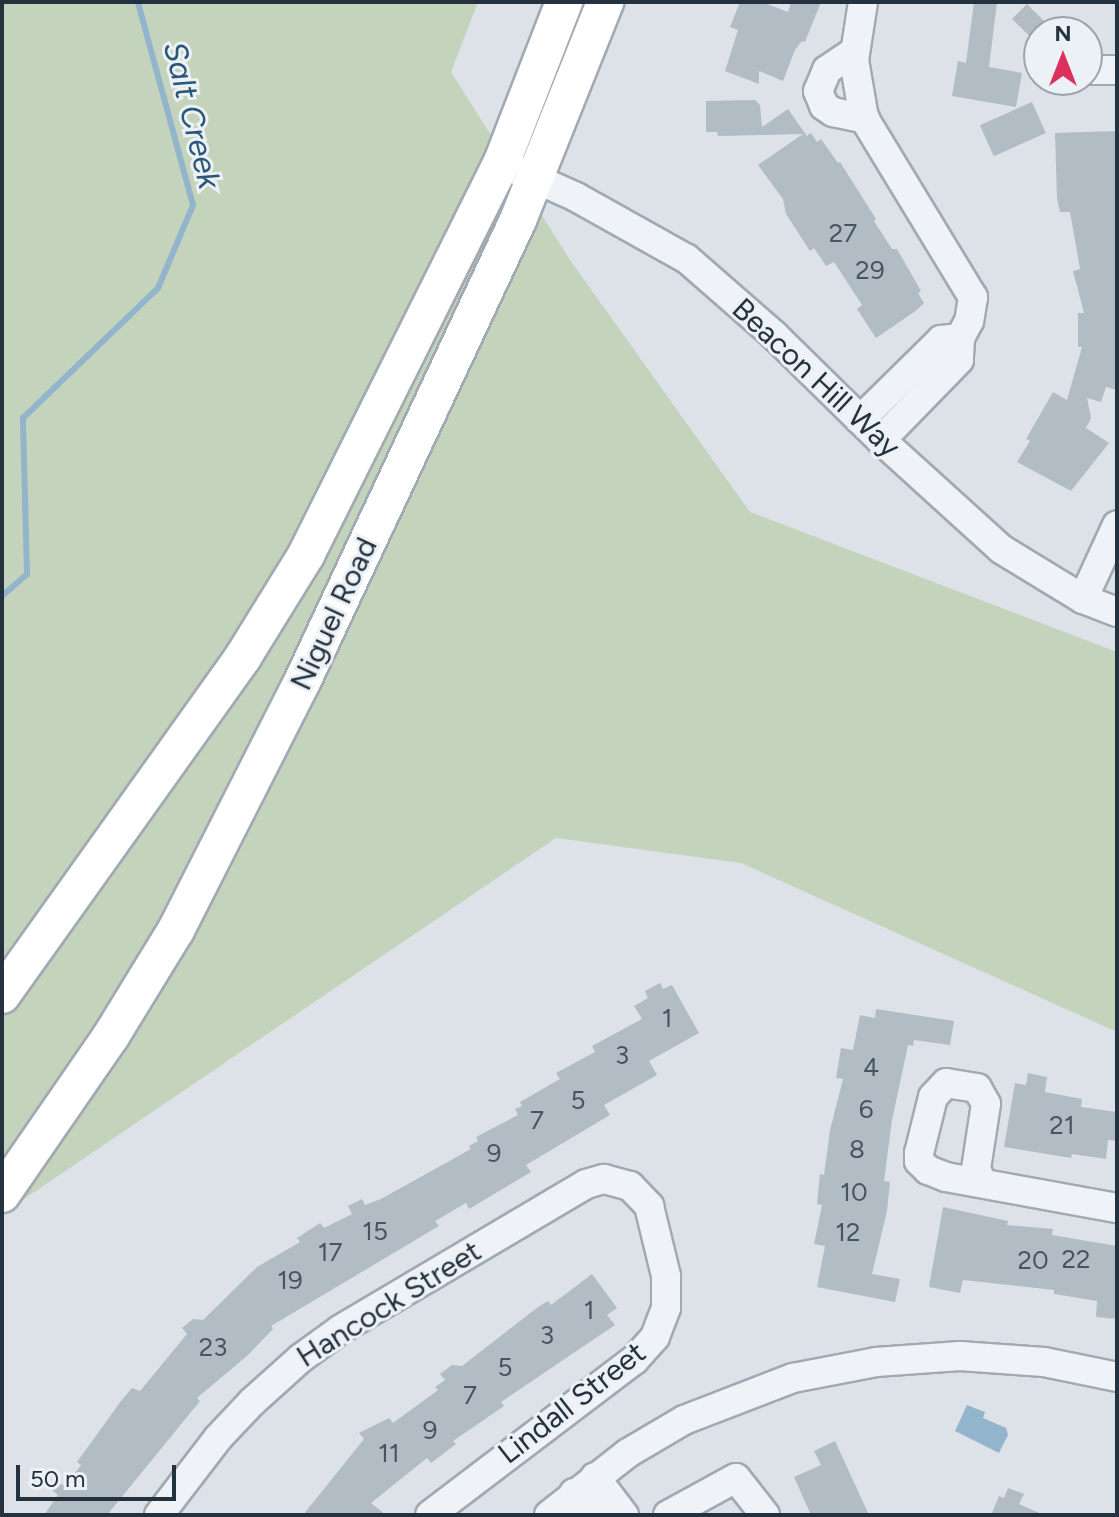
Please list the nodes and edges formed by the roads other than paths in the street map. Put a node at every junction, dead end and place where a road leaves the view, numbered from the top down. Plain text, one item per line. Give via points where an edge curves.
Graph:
1 (564, 2) edge
2 (605, 2) edge
3 (863, 2) edge
4 (855, 51) junction
5 (865, 119) junction
6 (502, 162) junction
7 (535, 180) junction
8 (960, 338) junction
9 (860, 420) junction
10 (881, 440) junction
11 (1117, 525) edge
12 (1083, 599) junction
13 (1117, 612) edge
14 (2, 995) edge
15 (623, 1182) joint
16 (982, 1183) dead end
17 (2, 1194) edge
18 (1117, 1208) edge
19 (1117, 1377) edge
20 (585, 1485) junction
21 (159, 1515) edge
22 (430, 1515) edge
23 (549, 1515) edge
24 (593, 1515) edge
25 (624, 1515) edge
26 (668, 1515) edge
27 (765, 1515) edge

1 - 6 main road, Niguel Road
2 - 7 main road, Niguel Road
3 - 4 street
4 - 5 street
4 - 5 street via 827,70 818,91 833,112
5 - 8 street via 973,297
6 - 7 street, Beacon Hill Way
6 - 14 main road, Niguel Road via 306,555 243,657
7 - 9 street, Beacon Hill Way via 687,259
7 - 17 main road, Niguel Road via 302,682 176,930 111,1036
8 - 9 street via 941,340
8 - 10 street via 959,360
9 - 10 street, Beacon Hill Way
10 - 12 street, Beacon Hill Way via 1001,549
11 - 12 street
12 - 13 street, Beacon Hill Way
15 - 21 street, Hancock Street via 604,1179 586,1184 341,1329 252,1402
15 - 22 street, Lindall Street via 649,1206 666,1276 666,1308 655,1337 634,1360
16 - 18 street
19 - 20 street via 1044,1362 960,1356 843,1367 793,1378 684,1420
20 - 23 street
20 - 24 street
20 - 25 street
26 - 27 street via 736,1478

